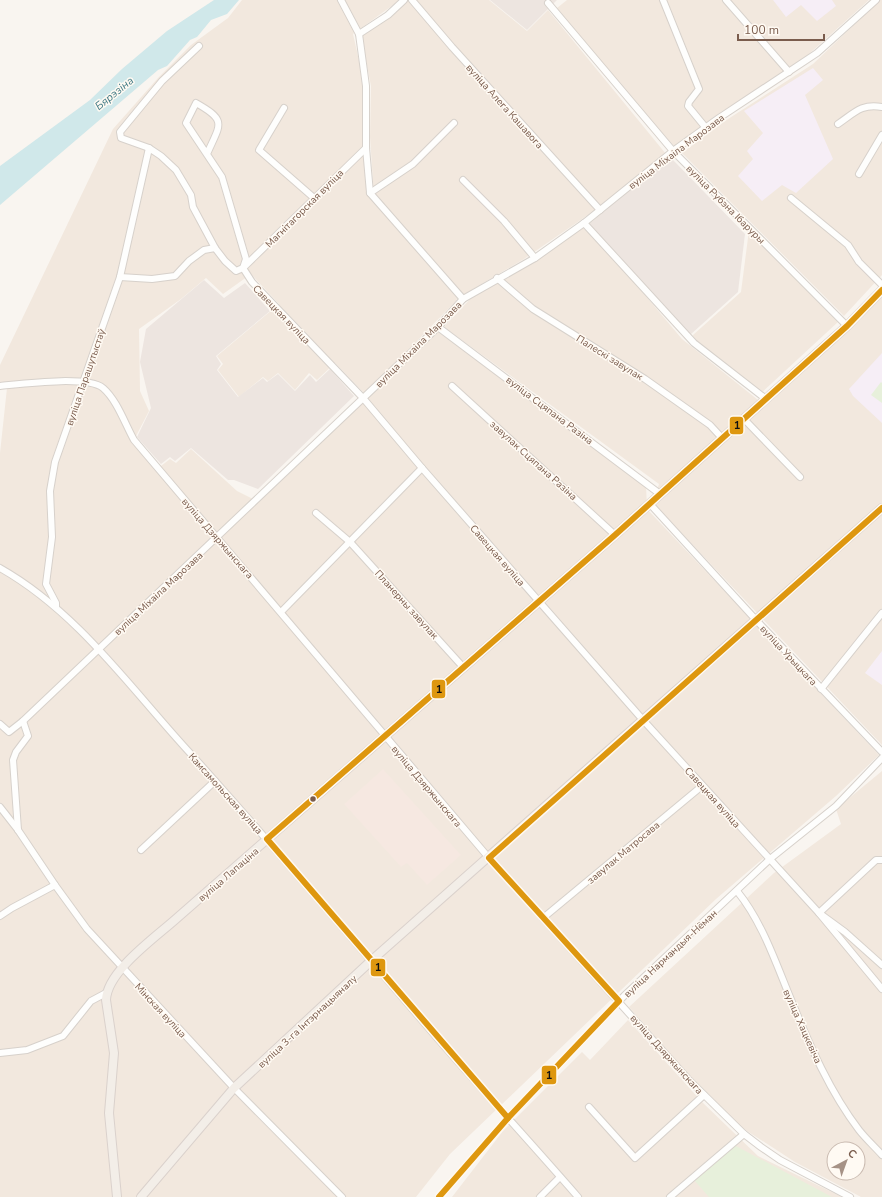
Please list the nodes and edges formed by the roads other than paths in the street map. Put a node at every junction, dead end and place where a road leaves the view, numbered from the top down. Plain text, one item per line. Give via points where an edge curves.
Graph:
1 (341, 0) edge
2 (404, 0) edge
3 (412, 0) edge
4 (663, 0) edge
5 (726, 0) edge
6 (876, 0) edge
7 (548, 3) dead end
8 (359, 34) junction
9 (199, 46) dead end
10 (789, 72) junction
11 (882, 107) edge
12 (284, 108) dead end
13 (454, 123) dead end
14 (838, 124) dead end
15 (706, 128) junction
16 (882, 136) edge
17 (149, 148) junction
18 (366, 148) junction
19 (673, 152) junction
20 (207, 154) junction
21 (859, 174) dead end
22 (463, 180) dead end
23 (370, 193) junction
24 (314, 198) junction
25 (791, 198) dead end
26 (600, 210) junction
27 (584, 223) junction
28 (216, 248) junction
29 (535, 258) junction
30 (243, 268) junction
31 (120, 278) junction
32 (497, 278) junction
33 (882, 284) edge
34 (882, 290) edge
35 (463, 299) junction
36 (847, 326) junction
37 (438, 327) junction
38 (84, 382) junction
39 (0, 386) edge
40 (452, 386) dead end
41 (363, 398) junction
42 (766, 399) junction
43 (744, 419) junction
44 (722, 438) junction
45 (422, 468) junction
46 (800, 477) dead end
47 (660, 494) junction
48 (650, 504) junction
49 (882, 508) edge
50 (316, 513) dead end
51 (615, 535) junction
52 (217, 537) junction
53 (350, 542) junction
54 (0, 568) edge
55 (539, 602) junction
56 (56, 607) junction
57 (281, 612) junction
58 (882, 613) edge
59 (757, 620) junction
60 (98, 650) junction
61 (463, 667) junction
62 (821, 689) junction
63 (643, 720) junction
64 (23, 721) junction
65 (0, 724) edge
66 (385, 736) junction
67 (882, 752) edge
68 (882, 758) edge
69 (215, 781) junction
70 (702, 786) junction
71 (0, 807) edge
72 (18, 830) junction
73 (267, 839) junction
74 (141, 850) dead end
75 (489, 858) junction
76 (770, 859) junction
77 (882, 860) edge
78 (55, 886) junction
79 (736, 891) junction
80 (819, 913) junction
81 (0, 916) edge
82 (543, 918) junction
83 (372, 960) junction
84 (882, 965) edge
85 (122, 968) junction
86 (882, 989) edge
87 (106, 993) junction
88 (619, 1001) junction
89 (0, 1053) edge
90 (234, 1088) junction
91 (704, 1095) junction
92 (589, 1107) dead end
93 (508, 1118) junction
94 (744, 1134) junction
95 (882, 1155) edge
96 (560, 1177) junction
97 (842, 1195) edge
98 (117, 1197) edge
99 (140, 1197) edge
100 (342, 1197) edge
101 (439, 1197) edge
102 (540, 1197) edge
103 (578, 1197) edge
104 (670, 1197) edge
105 (850, 1197) edge

1 - 8 street
2 - 8 street via 388,15
3 - 26 street, вуліца Алега Кашавога
4 - 15 street via 699,89 688,106
5 - 10 street
6 - 10 street, вуліца Міхаіла Марозава via 817,52
7 - 19 street, вуліца Рубэна Ібаруры
8 - 18 street via 366,86
9 - 17 street via 162,81 120,132 120,138
10 - 15 street, вуліца Міхаіла Марозава
11 - 14 street via 862,107
12 - 24 street via 259,150
13 - 23 street via 413,164
15 - 19 street, вуліца Міхаіла Марозава
16 - 21 street
17 - 28 street via 176,170
17 - 31 street, вуліца Парашутыстаў
18 - 23 street
18 - 24 street, Магнітагорская вуліца
19 - 26 street, вуліца Міхаіла Марозава
19 - 36 street, вуліца Рубэна Ібаруры
20 - 20 street via 220,125 215,115 196,103 186,123
20 - 30 street via 222,177 246,259
22 - 29 street via 504,221
23 - 35 street
24 - 30 street, Магнітагорская вуліца
25 - 33 street via 848,245 859,262
26 - 27 street, вуліца Міхаіла Марозава
27 - 29 street, вуліца Міхаіла Марозава
27 - 42 street via 694,343
28 - 30 street via 236,271
28 - 31 street via 204,250 189,261 176,276 152,279
29 - 32 street, вуліца Міхаіла Марозава
30 - 41 street, Савецкая вуліца via 252,282
31 - 38 street, вуліца Парашутыстаў
32 - 35 street, вуліца Міхаіла Марозава
32 - 44 street, Палескі завулак via 533,309 645,379 710,425
34 - 36 main road, вуліца Лапаціна
35 - 37 street, вуліца Міхаіла Марозава
36 - 42 main road, вуліца Лапаціна
37 - 41 street, вуліца Міхаіла Марозава
37 - 47 street, вуліца Сцяпана Разіна
38 - 39 street, вуліца Дзяржынскага
38 - 52 street, вуліца Дзяржынскага via 102,388 112,399 134,440
38 - 56 street, вуліца Парашутыстаў via 51,479 52,537 46,584
40 - 51 street, завулак Сцяпана Разіна
41 - 45 street, Савецкая вуліца
41 - 52 street, вуліца Міхаіла Марозава
42 - 43 main road, вуліца Лапаціна
43 - 44 main road, вуліца Лапаціна
43 - 46 street
44 - 47 main road, вуліца Лапаціна
45 - 53 street
45 - 55 street, Савецкая вуліца
47 - 48 main road, вуліца Лапаціна
48 - 51 main road, вуліца Лапаціна
48 - 59 street, вуліца Урыцкага
49 - 59 main road, вуліца 3-га Інтэрнацыяналу
50 - 53 street, Планерны завулак
51 - 55 main road, вуліца Лапаціна
52 - 57 street, вуліца Дзяржынскага
52 - 60 street, вуліца Міхаіла Марозава
53 - 57 street
53 - 61 street, Планерны завулак
54 - 56 street, Камсамольская вуліца
55 - 61 main road, вуліца Лапаціна
55 - 63 street, Савецкая вуліца
56 - 60 street, Камсамольская вуліца
57 - 66 street, вуліца Дзяржынскага
58 - 62 street
59 - 62 street, вуліца Урыцкага
59 - 63 main road, вуліца 3-га Інтэрнацыяналу
60 - 64 street, вуліца Міхаіла Марозава
60 - 69 street, Камсамольская вуліца
61 - 66 main road, вуліца Лапаціна
62 - 67 street, вуліца Урыцкага
63 - 70 street, Савецкая вуліца
63 - 75 main road, вуліца 3-га Інтэрнацыяналу
64 - 65 street, вуліца Міхаіла Марозава via 9,732
64 - 72 street via 28,736 13,760
66 - 73 main road, вуліца Лапаціна
66 - 75 street, вуліца Дзяржынскага
68 - 76 street, вуліца Нармандыя-Нёман via 836,806
69 - 73 street, Камсамольская вуліца
69 - 74 street
70 - 76 street, Савецкая вуліца
70 - 82 street, завулак Матросава
71 - 72 street, Мінская вуліца
72 - 78 street, Мінская вуліца
73 - 83 street, Камсамольская вуліца
73 - 85 main road, вуліца Лапаціна
75 - 82 street, вуліца Дзяржынскага
75 - 83 main road, вуліца 3-га Інтэрнацыяналу
76 - 79 street, вуліца Нармандыя-Нёман
76 - 80 street, Савецкая вуліца
77 - 80 street via 876,860
78 - 81 street
78 - 85 street, Мінская вуліца via 87,929
79 - 88 street, вуліца Нармандыя-Нёман
79 - 95 street, вуліца Хацкевіча via 750,907 803,1029 833,1090 860,1131
80 - 84 street
80 - 86 street, Савецкая вуліца
82 - 88 street, вуліца Дзяржынскага
83 - 90 main road, вуліца 3-га Інтэрнацыяналу
83 - 93 street, Камсамольская вуліца
85 - 87 main road, вуліца Лапаціна via 113,978
85 - 90 street, Мінская вуліца
87 - 89 street via 91,1001 63,1036 27,1050
87 - 98 main road via 114,1054 109,1113
88 - 91 street, вуліца Дзяржынскага
88 - 93 street, вуліца Нармандыя-Нёман
90 - 99 main road, вуліца 3-га Інтэрнацыяналу
90 - 100 street, Мінская вуліца
91 - 92 street via 635,1158
91 - 94 street, вуліца Дзяржынскага
93 - 96 street, Камсамольская вуліца
93 - 101 street, вуліца Нармандыя-Нёман
94 - 97 street, вуліца Дзяржынскага via 780,1160
94 - 104 street
96 - 102 street
96 - 103 street, Камсамольская вуліца
97 - 105 street, вуліца Дзяржынскага

